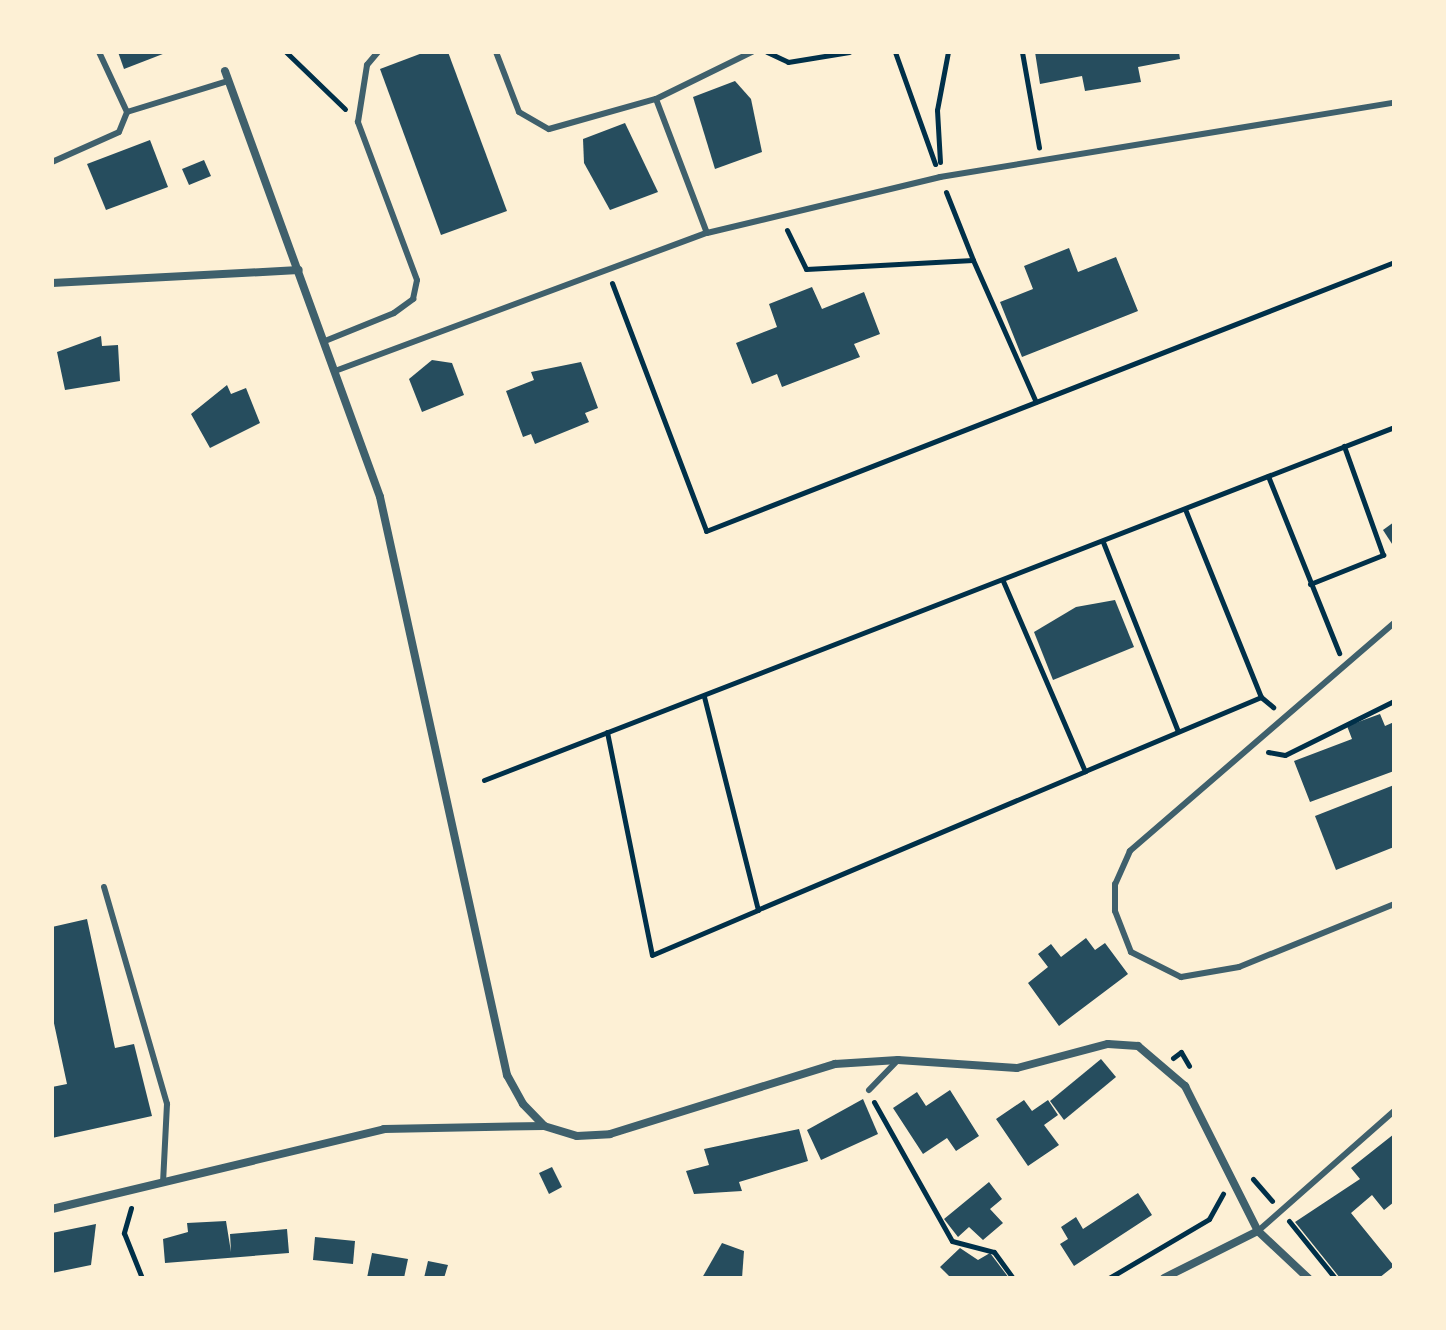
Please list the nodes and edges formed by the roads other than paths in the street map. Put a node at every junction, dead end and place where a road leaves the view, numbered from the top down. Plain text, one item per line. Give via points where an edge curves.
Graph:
1 (99, 52) edge
2 (378, 52) edge
3 (496, 52) edge
4 (752, 52) edge
5 (225, 71) dead end
6 (228, 81) junction
7 (656, 99) junction
8 (1394, 103) edge
9 (127, 112) junction
10 (52, 162) edge
11 (707, 233) junction
12 (299, 270) junction
13 (52, 283) edge
14 (325, 341) junction
15 (335, 371) junction
16 (1394, 623) edge
17 (104, 887) dead end
18 (1394, 904) edge
19 (898, 1060) junction
20 (869, 1090) road end
21 (1394, 1111) edge
22 (544, 1126) junction
23 (162, 1187) junction
24 (52, 1209) edge
25 (1258, 1231) junction
26 (1164, 1278) edge
27 (1308, 1278) edge

1 - 9 lane
2 - 14 lane via 367,65 358,115 417,280 413,299 394,313
3 - 7 lane via 519,112 549,129
4 - 7 lane
5 - 6 street
6 - 9 lane
6 - 12 street
7 - 11 lane
8 - 11 lane via 940,177
9 - 10 lane via 119,132
11 - 15 lane
12 - 13 street
12 - 14 street
14 - 15 street
15 - 22 street via 380,497 507,1075
16 - 18 lane via 1130,851 1115,884 1115,911 1131,952 1181,977 1211,976
17 - 23 lane via 167,1104
19 - 20 lane
19 - 22 street via 794,1073 610,1134 577,1136
19 - 25 street via 1017,1068 1108,1044 1138,1046 1166,1064
21 - 25 lane via 1278,1208
22 - 23 street via 384,1129
23 - 24 street
25 - 26 street
25 - 27 street

